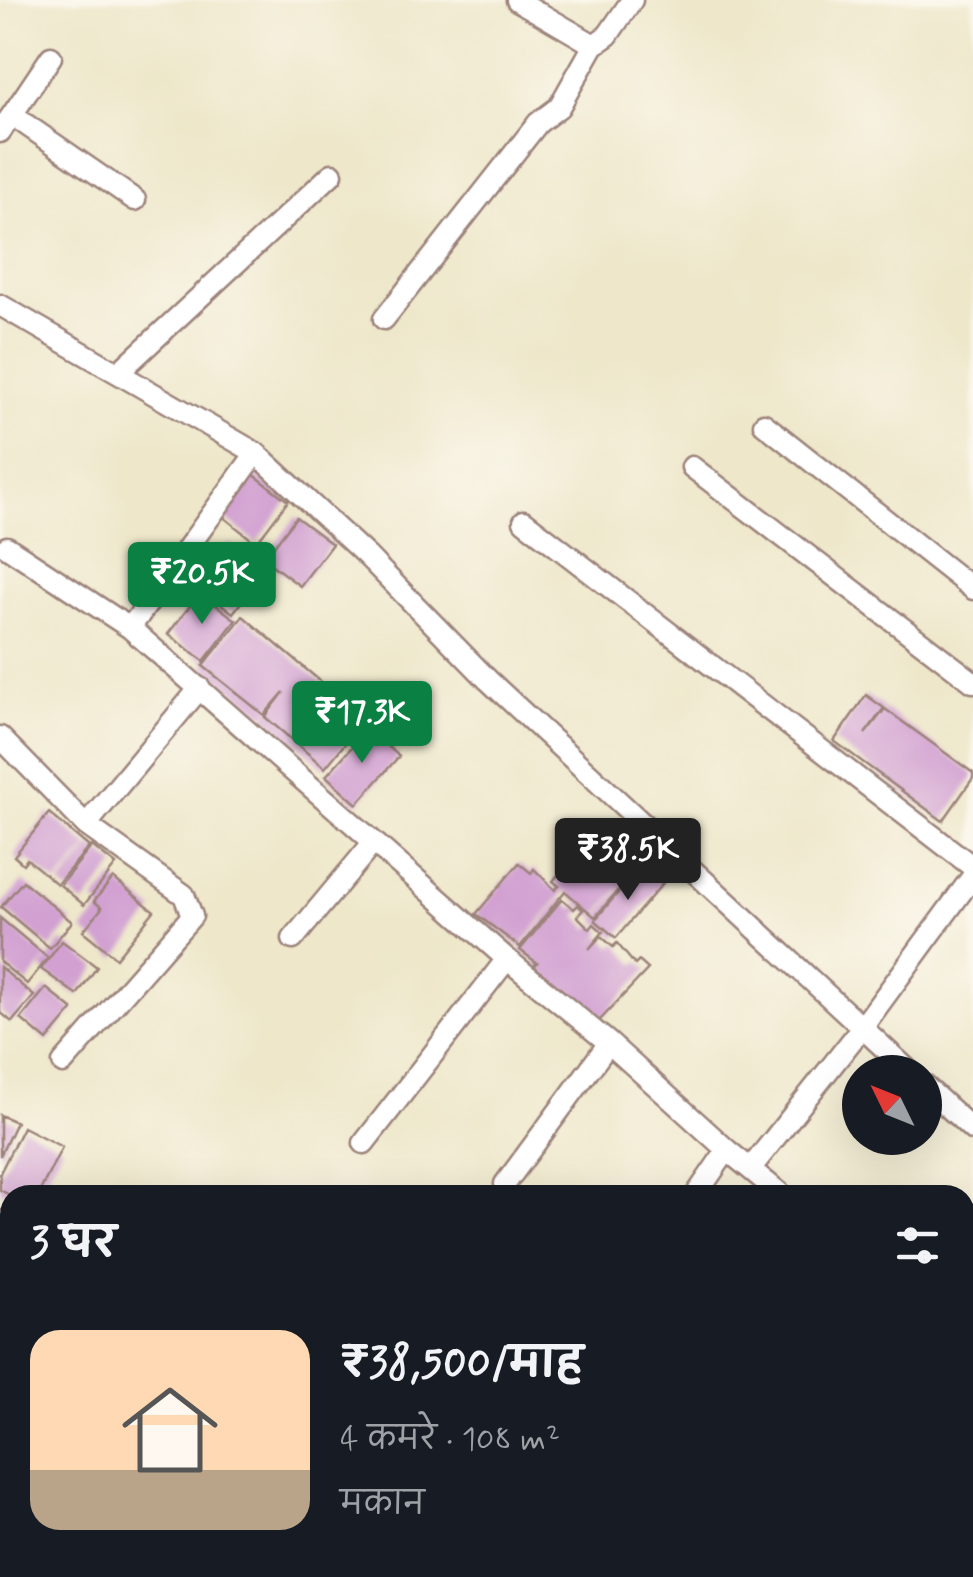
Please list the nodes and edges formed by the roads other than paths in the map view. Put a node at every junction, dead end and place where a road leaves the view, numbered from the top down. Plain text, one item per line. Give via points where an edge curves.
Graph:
1 (517, 0) edge
2 (632, 0) edge
3 (594, 44) junction
4 (51, 56) dead end
5 (6, 124) edge
6 (332, 174) dead end
7 (135, 200) dead end
8 (0, 305) edge
9 (384, 318) dead end
10 (118, 374) junction
11 (764, 424) dead end
12 (256, 453) junction
13 (692, 467) dead end
14 (524, 521) dead end
15 (7, 547) dead end
16 (973, 589) edge
17 (130, 628) junction
18 (973, 682) edge
19 (200, 688) junction
20 (0, 738) edge
21 (86, 824) junction
22 (374, 843) junction
23 (973, 867) edge
24 (973, 876) edge
25 (294, 939) dead end
26 (507, 959) junction
27 (861, 1029) junction
28 (609, 1043) junction
29 (891, 1055) edge
30 (63, 1062) dead end
31 (942, 1102) edge
32 (973, 1130) edge
33 (364, 1143) dead end
34 (727, 1150) junction
35 (750, 1168) junction
36 (506, 1184) dead end
37 (703, 1185) edge
38 (770, 1185) edge

1 - 3 street
2 - 3 street
3 - 9 street via 559,107 538,122
4 - 5 street
5 - 7 street
6 - 10 street
8 - 10 street
10 - 12 street
11 - 16 street
12 - 17 street
12 - 27 street
13 - 18 street
14 - 23 street
15 - 17 street
17 - 19 street
19 - 21 street
19 - 22 street
20 - 21 street
21 - 30 street via 184,895 192,916
22 - 25 street
22 - 26 street
24 - 27 street
26 - 28 street
26 - 33 street
27 - 29 street
27 - 35 street
28 - 34 street
28 - 36 street
31 - 32 street
34 - 35 street
34 - 37 street
35 - 38 street

